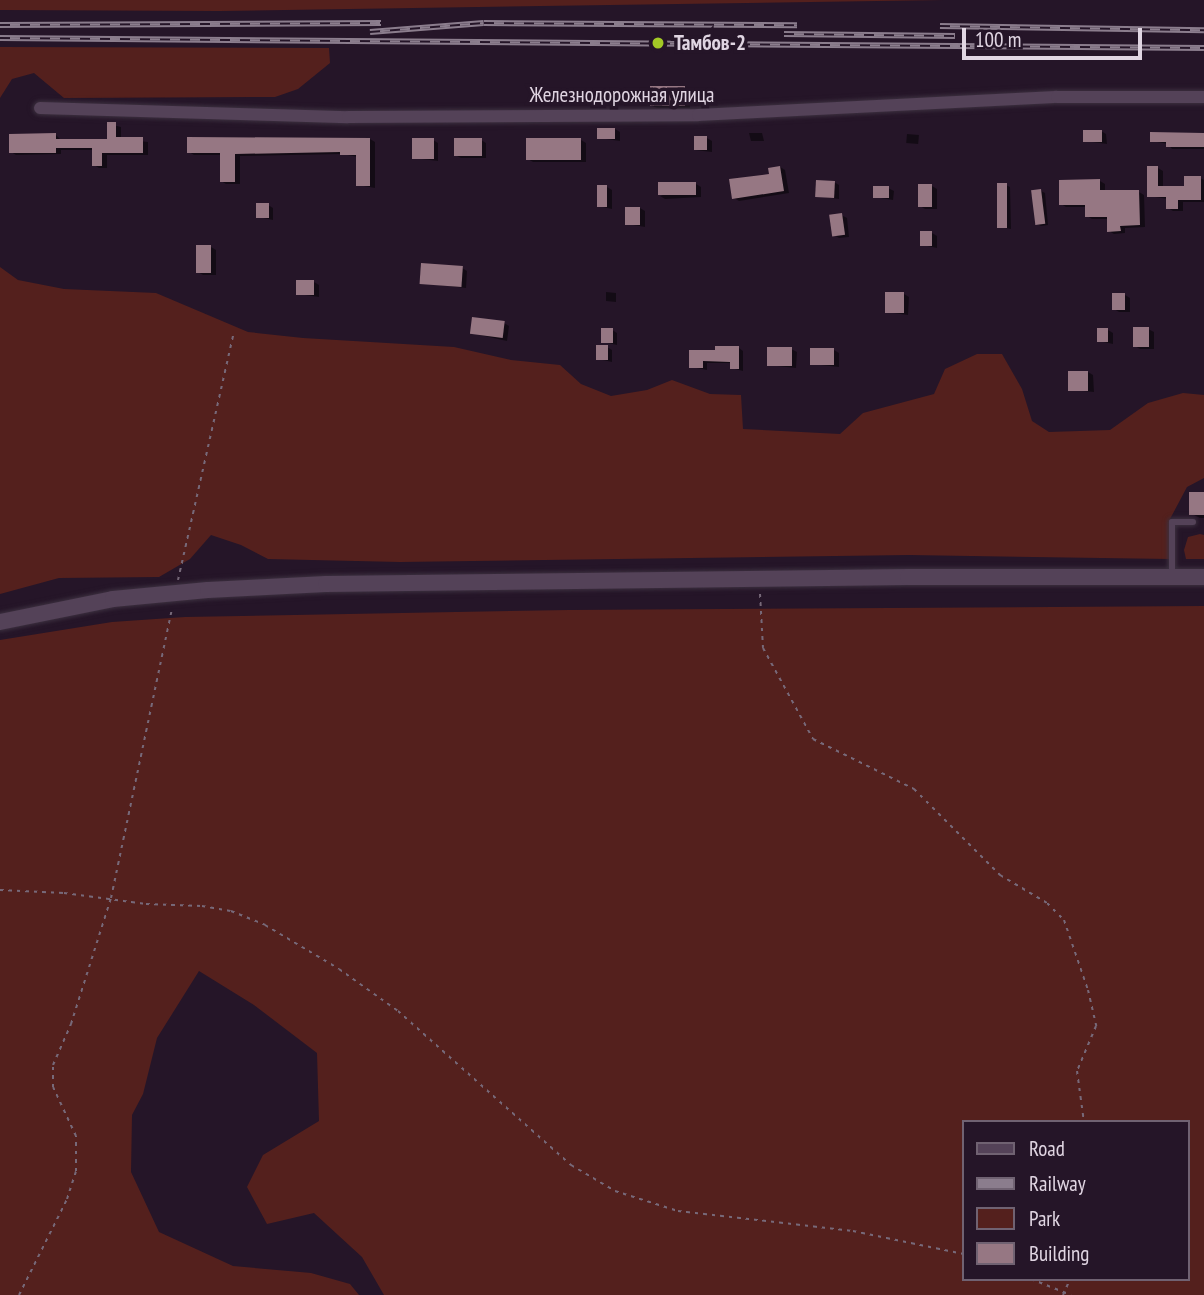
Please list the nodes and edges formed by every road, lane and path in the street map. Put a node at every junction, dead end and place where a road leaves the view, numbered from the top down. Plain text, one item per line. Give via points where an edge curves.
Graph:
1 (1204, 97) edge
2 (40, 108) dead end
3 (234, 331) dead end
4 (1193, 522) dead end
5 (1172, 577) junction
6 (1204, 577) edge
7 (759, 579) junction
8 (175, 592) junction
9 (0, 622) edge
10 (0, 890) edge
11 (111, 898) junction
12 (1084, 1120) edge
13 (962, 1254) edge
14 (1035, 1281) edge
15 (1064, 1294) edge
16 (19, 1295) edge
17 (1071, 1295) edge

1 - 2 street, Железнодорожная улица via 1057,97 698,115 348,117
3 - 8 path
4 - 5 lane via 1172,522
5 - 6 main road
5 - 7 main road
7 - 8 main road via 326,584
7 - 12 path via 763,648 813,739 914,789 1000,874 1047,903 1064,920 1096,1026 1077,1071
8 - 9 main road
8 - 11 path
10 - 11 path
11 - 13 path via 231,911 339,969 398,1011 571,1165 615,1191 678,1211 853,1231
11 - 16 path via 71,1024 53,1065 53,1087 76,1136 76,1171 67,1199
14 - 15 path
15 - 17 path

